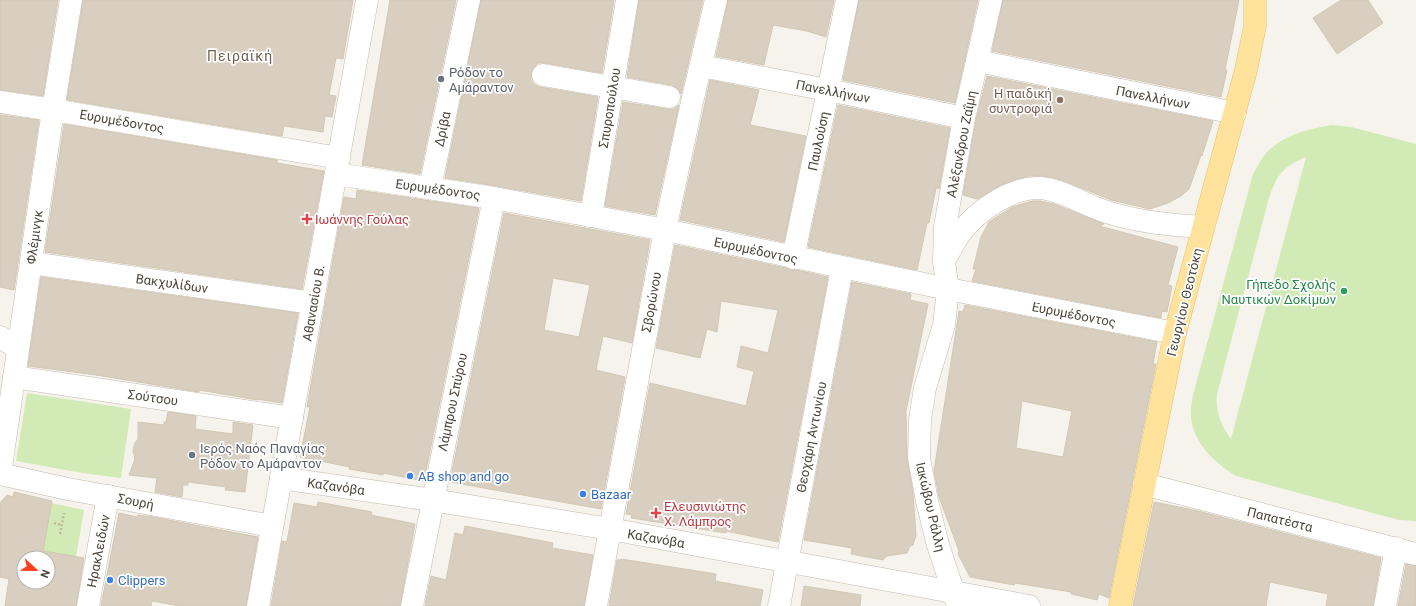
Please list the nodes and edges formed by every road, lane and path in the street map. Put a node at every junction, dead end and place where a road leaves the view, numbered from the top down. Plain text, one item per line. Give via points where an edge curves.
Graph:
1 (71, 0) edge
2 (367, 0) edge
3 (469, 0) edge
4 (627, 0) edge
5 (716, 0) edge
6 (847, 0) edge
7 (991, 0) edge
8 (1255, 0) edge
9 (977, 61) junction
10 (701, 66) junction
11 (543, 75) dead end
12 (613, 87) junction
13 (828, 90) junction
14 (669, 97) dead end
15 (0, 102) edge
16 (53, 110) junction
17 (1235, 113) junction
18 (964, 118) junction
19 (337, 166) junction
20 (430, 188) junction
21 (494, 198) junction
22 (591, 216) junction
23 (1203, 227) junction
24 (665, 230) junction
25 (793, 258) junction
26 (944, 262) junction
27 (31, 263) junction
28 (842, 268) junction
29 (948, 289) junction
30 (313, 303) junction
31 (1175, 333) junction
32 (0, 337) edge
33 (18, 348) junction
34 (14, 377) junction
35 (292, 418) junction
36 (3, 428) edge
37 (0, 474) edge
38 (281, 478) junction
39 (1144, 484) junction
40 (108, 496) junction
41 (432, 500) junction
42 (54, 522) dead end
43 (62, 524) dead end
44 (272, 526) junction
45 (610, 529) junction
46 (1406, 551) edge
47 (787, 561) junction
48 (955, 599) edge
49 (88, 606) edge
50 (258, 606) edge
51 (412, 606) edge
52 (596, 606) edge
53 (779, 606) edge
54 (1029, 606) edge
55 (1120, 606) edge
56 (1385, 606) edge

1 - 16 street, Φλέμινγκ
2 - 19 street, Αθανασίου Β.
3 - 20 street, Δρίβα
4 - 12 street, Σπυροπούλου
5 - 10 street, Σβορώνου
6 - 13 street, Παυλούση
7 - 9 street, Αλέξανδρου Ζαΐμη
8 - 17 main road, Γεωργίου Θεοτόκη via 1255,26
9 - 17 street, Πανελλήνων
9 - 18 street, Αλέξανδρου Ζαΐμη
10 - 13 street, Πανελλήνων
10 - 24 street, Σβορώνου
11 - 12 street
12 - 14 street
12 - 22 street, Σπυροπούλου
13 - 18 street, Πανελλήνων
13 - 25 street, Παυλούση
15 - 16 street, Ευρυμέδοντος
16 - 19 street, Ευρυμέδοντος
16 - 27 street, Φλέμινγκ
17 - 23 main road, Γεωργίου Θεοτόκη
18 - 26 street, Αλέξανδρου Ζαΐμη via 945,227
19 - 20 street, Ευρυμέδοντος
19 - 30 street, Αθανασίου Β.
20 - 21 street, Ευρυμέδοντος
21 - 22 street, Ευρυμέδοντος
21 - 41 street, Λάμπρου Σπύρου
22 - 24 street, Ευρυμέδοντος
23 - 26 street via 1135,220 1105,212 1041,188 1022,189 998,200 973,219 959,235
23 - 31 main road, Γεωργίου Θεοτόκη
24 - 25 street, Ευρυμέδοντος
24 - 45 street, Σβορώνου
25 - 28 street, Ευρυμέδοντος
26 - 29 street, Αλέξανδρου Ζαΐμη
27 - 30 street, Βακχυλίδων
27 - 33 street, Φλέμινγκ
28 - 29 street, Ευρυμέδοντος
28 - 47 street, Θεοχάρη Αντωνίου
29 - 31 street, Ευρυμέδοντος
29 - 48 street, Ιακώβου Ράλλη via 944,325 925,388 920,419 919,458 927,501
30 - 35 street, Αθανασίου Β.
31 - 39 main road, Γεωργίου Θεοτόκη
32 - 33 street
33 - 34 street, Φλέμινγκ
34 - 35 street, Σούτσου
34 - 36 street, Φλέμινγκ
35 - 38 street, Αθανασίου Β.
36 - 37 street, Φλέμινγκ
37 - 40 street, Σουρή
38 - 41 street, Καζανόβα
38 - 44 street, Αθανασίου Β.
39 - 46 street, Παπατέστα
39 - 55 main road, Γεωργίου Θεοτόκη
40 - 44 street, Σουρή
40 - 49 street, Ηρακλειδών
41 - 45 street, Καζανόβα
41 - 51 street, Λάμπρου Σπύρου
42 - 43 path
44 - 50 street, Αθανασίου Β.
45 - 47 street, Καζανόβα
45 - 52 street, Σβορώνου
46 - 56 street
47 - 48 street, Καζανόβα
47 - 53 street, Θεοχάρη Αντωνίου
48 - 54 street, Καζανόβα

